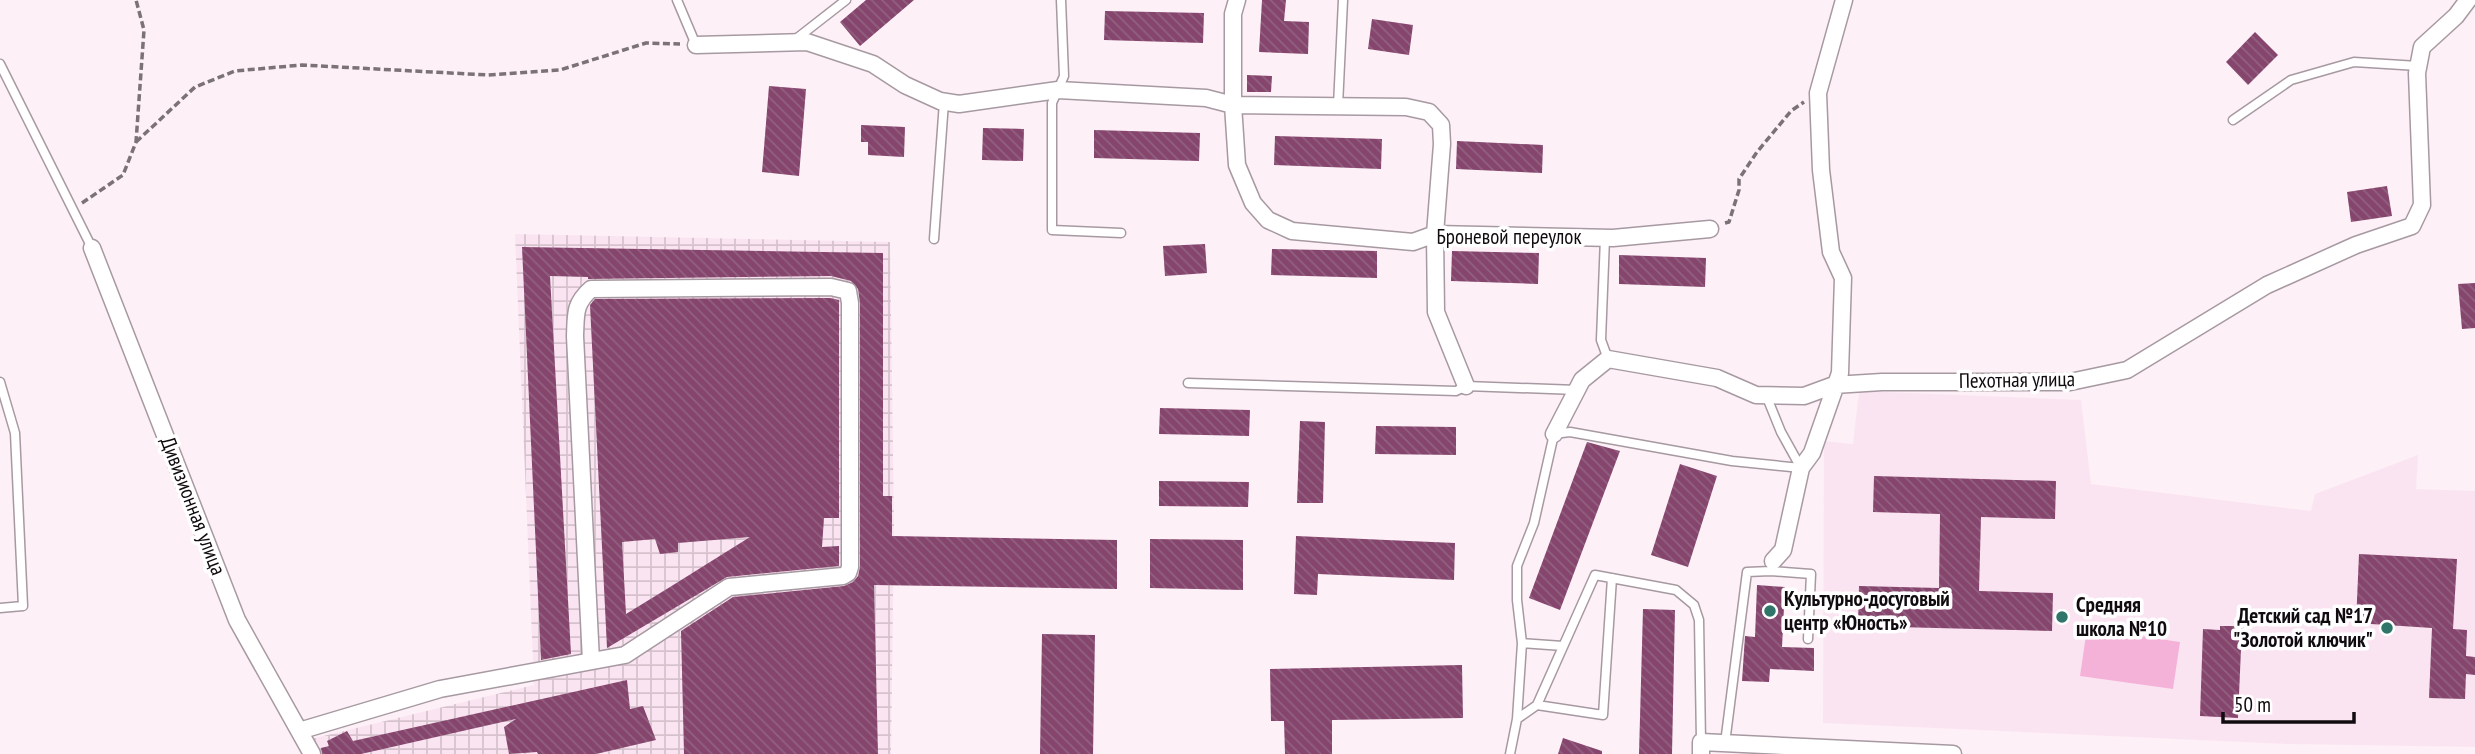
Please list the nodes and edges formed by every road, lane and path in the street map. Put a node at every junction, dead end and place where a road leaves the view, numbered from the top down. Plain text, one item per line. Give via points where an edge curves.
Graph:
1 (136, 0) edge
2 (677, 0) edge
3 (846, 0) edge
4 (1061, 0) edge
5 (1237, 0) edge
6 (1343, 0) edge
7 (1844, 0) edge
8 (2468, 0) edge
9 (792, 43) junction
10 (696, 45) junction
11 (0, 64) edge
12 (2418, 66) junction
13 (1058, 90) junction
14 (1818, 93) junction
15 (944, 102) junction
16 (1233, 105) junction
17 (1338, 106) junction
18 (2233, 120) dead end
19 (136, 142) junction
20 (73, 209) junction
21 (1710, 229) joint
22 (1121, 233) dead end
23 (1435, 234) junction
24 (1605, 238) junction
25 (934, 239) dead end
26 (92, 248) joint
27 (1608, 359) junction
28 (0, 382) edge
29 (1188, 383) dead end
30 (1834, 385) junction
31 (1466, 386) junction
32 (1577, 390) junction
33 (1766, 395) junction
34 (1554, 434) junction
35 (1801, 468) junction
36 (1772, 566) junction
37 (1612, 578) junction
38 (0, 608) edge
39 (1808, 639) dead end
40 (1522, 643) junction
41 (1563, 646) junction
42 (592, 661) junction
43 (1537, 705) junction
44 (1517, 719) junction
45 (299, 731) junction
46 (1725, 743) junction
47 (1701, 748) edge
48 (312, 754) edge
49 (1510, 754) edge
50 (1953, 754) edge

1 - 19 path via 144,30
2 - 10 lane
3 - 9 lane
4 - 13 lane via 1064,76
5 - 16 street, Броневой переулок
6 - 17 lane
7 - 14 street
8 - 12 street, Пехотная улица via 2422,47
9 - 10 street
9 - 15 street via 807,42 873,64
10 - 19 path via 646,43 560,69 488,75 302,65 235,71 195,87
11 - 20 lane
12 - 18 lane via 2354,62 2291,80
12 - 30 street, Пехотная улица via 2422,205 2412,226 2356,245 2267,285 2127,370 2070,382
13 - 15 street via 960,104
13 - 16 street via 1206,98
13 - 22 lane via 1052,103 1052,230
14 - 21 path via 1791,111 1757,152 1740,179 1729,222
14 - 30 street via 1831,252 1843,278 1840,373
15 - 25 lane
16 - 17 street
16 - 23 street, Броневой переулок via 1237,165 1253,203 1268,220 1292,231 1400,241 1413,242
17 - 23 street via 1406,107 1429,112 1441,125
19 - 20 path via 123,175
20 - 26 lane
21 - 24 street, Броневой переулок
23 - 24 street, Броневой переулок
23 - 31 street via 1436,312
24 - 27 lane via 1601,340
26 - 45 street, Дивизионная улица via 237,620
27 - 32 street via 1582,380
27 - 33 street, Пехотная улица via 1717,378
28 - 38 lane via 15,433 23,606
29 - 31 lane via 1456,391
30 - 33 street, Пехотная улица via 1804,396
30 - 35 street via 1812,453
31 - 32 lane
32 - 34 street
33 - 35 lane
34 - 35 lane via 1570,432 1732,461
34 - 40 lane via 1534,523 1517,566
35 - 36 street via 1783,550
36 - 39 lane via 1811,574
36 - 46 lane via 1747,572
37 - 41 lane via 1595,575
37 - 43 lane via 1603,715
37 - 47 lane via 1676,590 1693,606 1699,620
40 - 41 lane
40 - 44 lane
41 - 43 lane
42 - 42 street via 575,336 580,299 592,289 831,287 848,291 848,573 729,587 625,654
42 - 45 street via 440,689
43 - 44 lane
44 - 49 lane
45 - 48 street, Дивизионная улица
46 - 47 street
46 - 50 street

